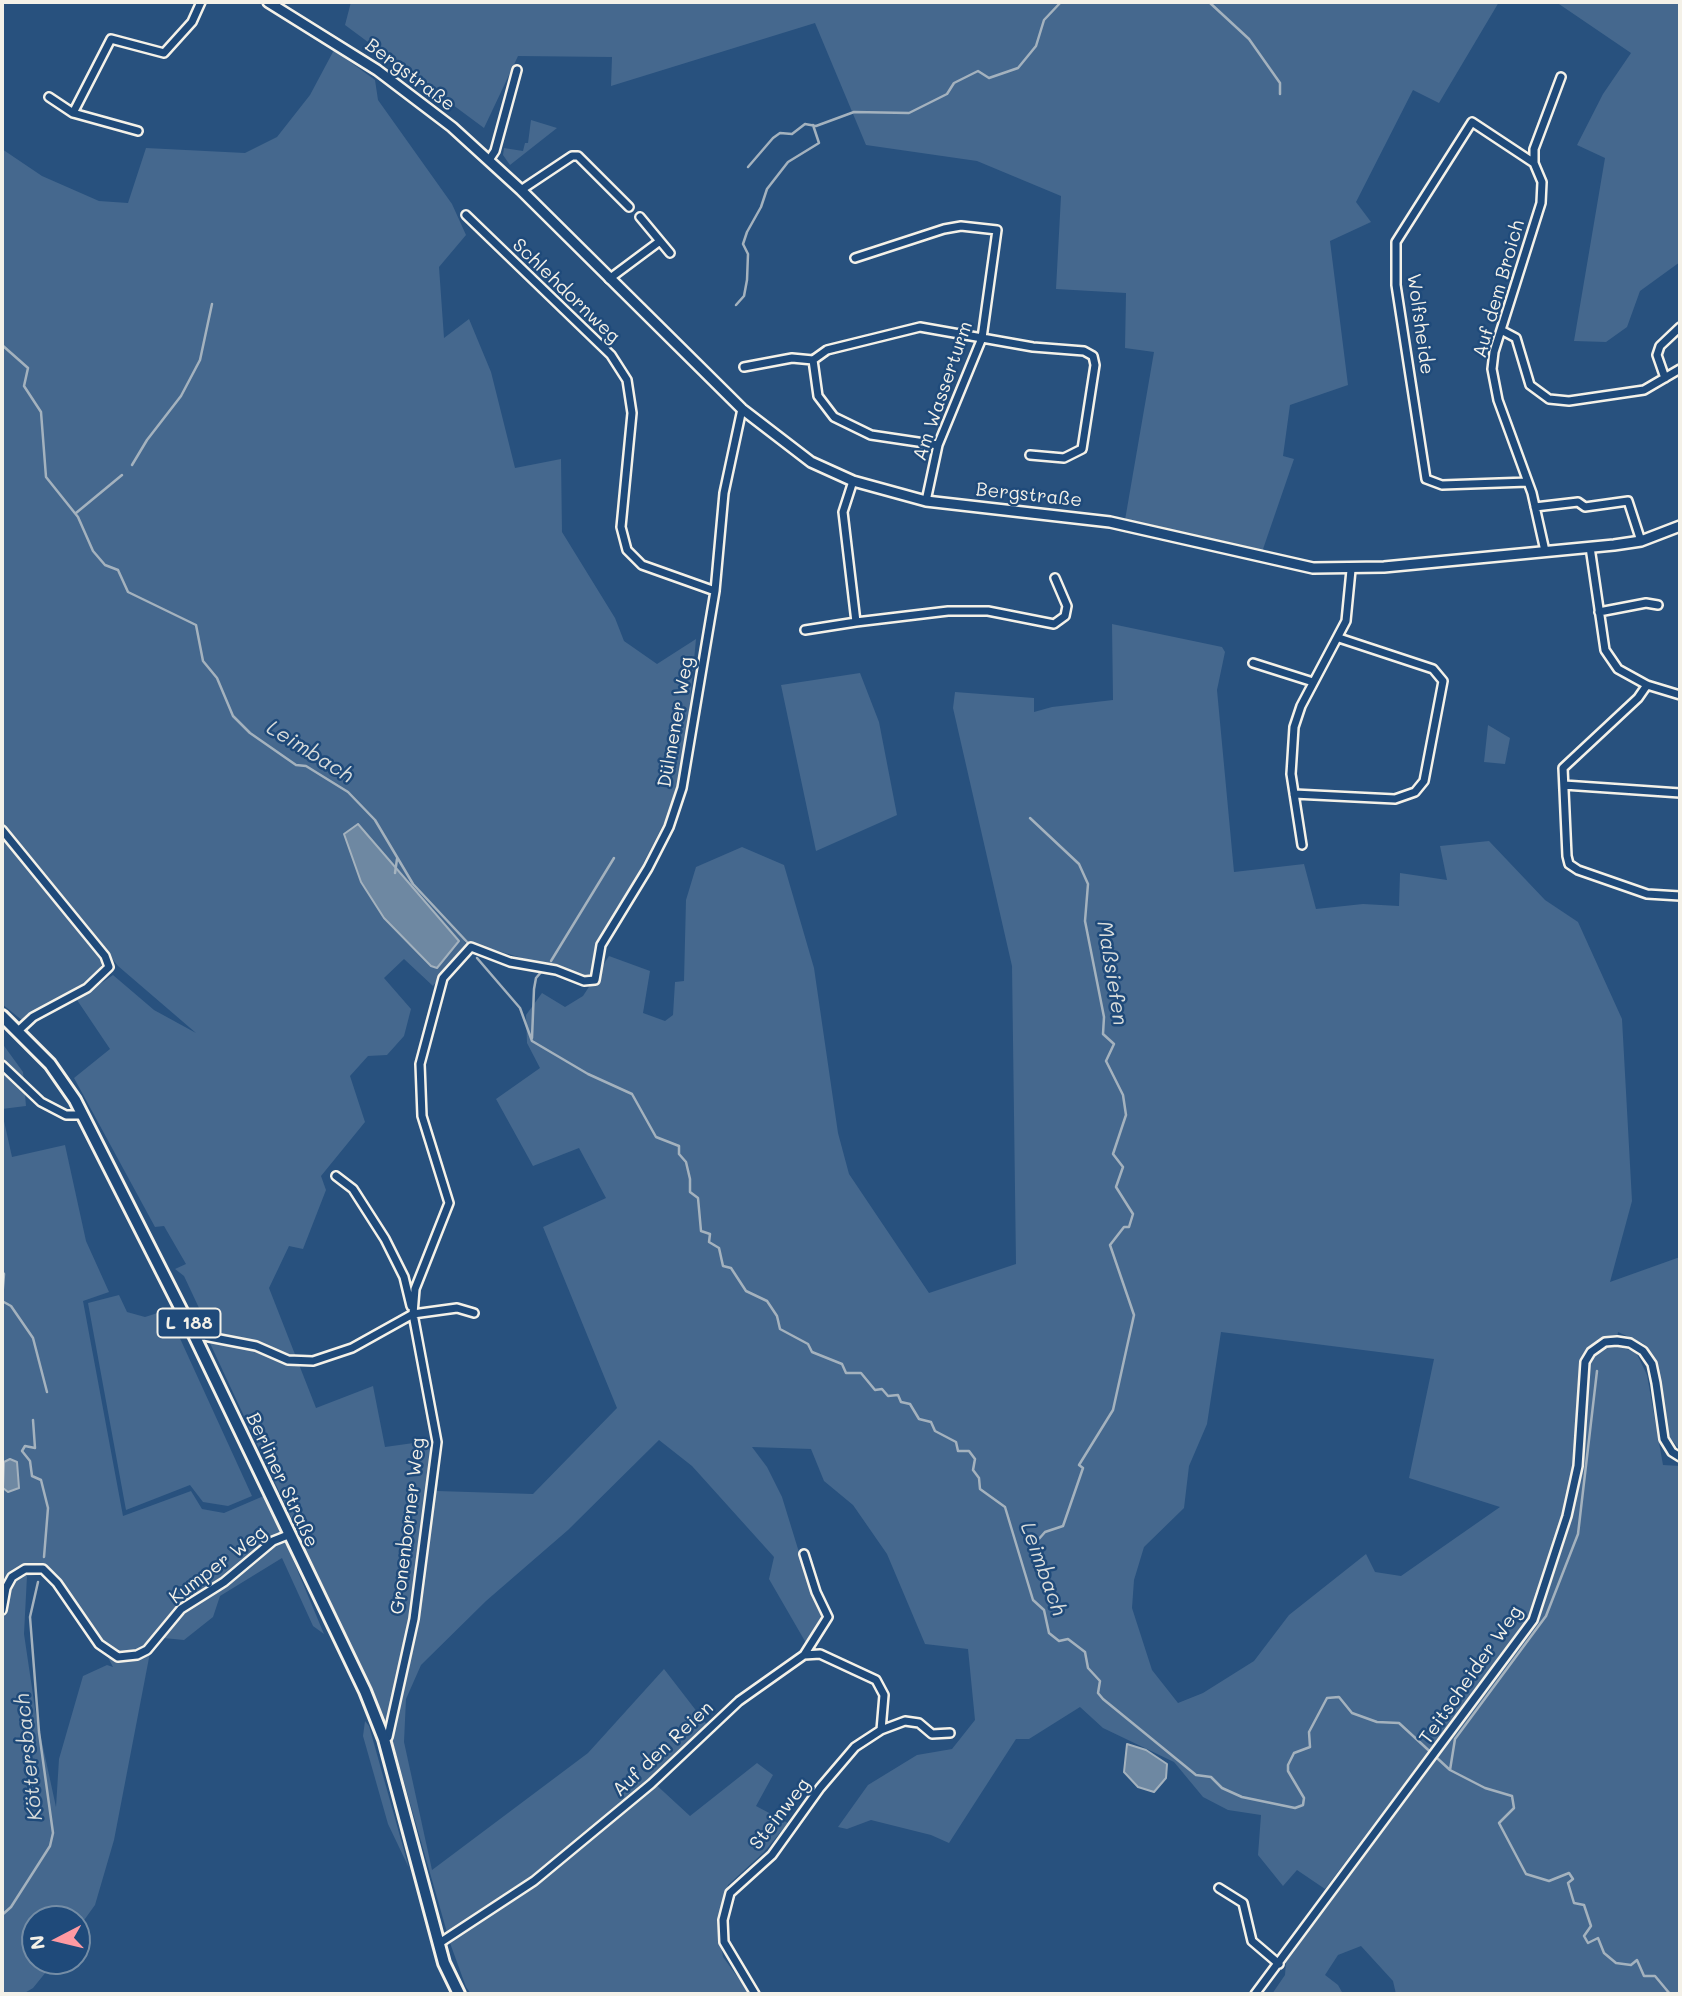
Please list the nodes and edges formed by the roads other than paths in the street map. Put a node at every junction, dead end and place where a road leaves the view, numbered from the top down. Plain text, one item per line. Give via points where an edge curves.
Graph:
1 (201, 2) edge
2 (268, 2) edge
3 (517, 70) dead end
4 (1561, 77) dead end
5 (49, 97) dead end
6 (73, 113) junction
7 (138, 131) dead end
8 (489, 160) junction
9 (1534, 163) junction
10 (521, 190) junction
11 (629, 207) dead end
12 (466, 215) dead end
13 (640, 217) dead end
14 (660, 241) junction
15 (670, 253) dead end
16 (855, 258) dead end
17 (609, 279) junction
18 (1680, 327) edge
19 (1501, 330) junction
20 (982, 338) junction
21 (813, 360) junction
22 (744, 367) dead end
23 (1680, 369) edge
24 (1665, 378) junction
25 (742, 409) junction
26 (938, 445) junction
27 (1030, 455) dead end
28 (853, 481) junction
29 (1528, 482) junction
30 (926, 500) junction
31 (1535, 507) junction
32 (1680, 526) edge
33 (1641, 541) junction
34 (1590, 547) junction
35 (1545, 551) junction
36 (1351, 570) junction
37 (1055, 578) dead end
38 (715, 591) junction
39 (1658, 605) dead end
40 (1599, 612) junction
41 (856, 622) junction
42 (805, 630) dead end
43 (1339, 638) junction
44 (1253, 663) dead end
45 (1313, 682) junction
46 (1647, 685) junction
47 (1680, 695) edge
48 (1564, 785) junction
49 (1680, 793) edge
50 (1294, 794) junction
51 (2, 830) edge
52 (1302, 845) dead end
53 (1680, 896) edge
54 (473, 948) joint
55 (2, 1016) edge
56 (19, 1030) junction
57 (2, 1065) edge
58 (83, 1115) junction
59 (336, 1176) dead end
60 (413, 1314) junction
61 (474, 1314) dead end
62 (195, 1337) junction
63 (1680, 1457) edge
64 (288, 1535) junction
65 (804, 1554) dead end
66 (2, 1610) edge
67 (804, 1655) junction
68 (881, 1730) junction
69 (950, 1733) dead end
70 (384, 1739) junction
71 (1219, 1888) dead end
72 (438, 1944) junction
73 (1279, 1965) junction
74 (459, 1994) edge
75 (755, 1994) edge
76 (1255, 1994) edge

1 - 6 street via 192,22 164,53 111,39
2 - 8 street, Bergstraße via 377,70
3 - 8 street
4 - 9 street, Auf dem Broich via 1534,149
5 - 6 street
6 - 7 street
8 - 10 street, Bergstraße
9 - 19 street, Auf dem Broich via 1542,182 1541,203
9 - 29 street, Wolfsheide via 1472,122 1396,242 1398,298 1426,479 1442,485
10 - 11 street via 578,156
10 - 17 street, Bergstraße
12 - 38 street, Schlehdornweg via 611,355 627,380 632,413 621,527 628,550 642,565
13 - 14 street
14 - 15 street
14 - 17 street
16 - 20 street, Am Wasserturm via 944,229 997,230
17 - 25 street, Bergstraße
18 - 24 street via 1660,345 1657,355
19 - 24 street via 1516,338 1530,385 1549,399 1569,401 1644,390
19 - 29 street, Auf dem Broich via 1494,352 1493,381
20 - 21 street via 920,327 827,350
20 - 26 street, Am Wasserturm
20 - 27 street via 1093,356 1095,378 1082,449 1064,458
21 - 22 street via 792,358
21 - 26 street via 818,396 834,417 871,435
23 - 24 street
25 - 28 street, Bergstraße via 803,456
25 - 38 street, Dülmener Weg via 724,493
26 - 30 street, Am Wasserturm
28 - 30 street, Bergstraße
28 - 41 street via 844,512
29 - 31 street, Auf dem Broich
30 - 36 street, Bergstraße via 1110,522 1289,564
31 - 33 street via 1628,501
31 - 35 street, Auf dem Broich
32 - 33 street, Bergstraße
33 - 34 street, Bergstraße
34 - 35 street, Bergstraße
34 - 40 street
35 - 36 street, Bergstraße
36 - 43 street via 1349,605
37 - 41 street via 1067,606 1065,616 1054,624 988,611
38 - 54 street, Dülmener Weg via 682,788 648,868 601,945 595,980 510,962
39 - 40 street
40 - 46 street via 1605,650 1614,664
41 - 42 street
43 - 45 street
43 - 50 street via 1433,669 1443,681 1424,781 1415,792 1395,799
44 - 45 street
45 - 50 street via 1294,727 1290,754
46 - 47 street
46 - 48 street via 1563,768
48 - 49 street
48 - 53 street via 1569,864 1647,894
50 - 52 street
51 - 56 street via 105,956 109,967 87,988 33,1017
54 - 60 street, Gronenborner Weg via 443,978 420,1065 422,1116 449,1203 415,1289
55 - 56 main road, Berliner Straße / L 188
56 - 58 main road, Berliner Straße / L 188 via 57,1073
57 - 58 street via 41,1102 66,1115
58 - 62 main road, Berliner Straße / L 188
59 - 60 street, Gronenborner Weg via 353,1189 385,1239 404,1277
60 - 61 street via 448,1308
60 - 62 street via 352,1348 313,1361 289,1360 256,1346
60 - 70 street, Gronenborner Weg via 437,1442 414,1619
62 - 64 main road, Berliner Straße / L 188
63 - 73 street, Teitscheider Weg via 1664,1439 1652,1364 1643,1351 1617,1341 1605,1342 1591,1352 1585,1362 1578,1466 1533,1620
64 - 66 street, Kumper Weg via 272,1541 224,1582 181,1609 147,1650 137,1655 118,1657 99,1644 43,1569 25,1569 12,1577
64 - 70 main road, Berliner Straße / L 188
65 - 67 street via 828,1616
67 - 68 street via 820,1654 876,1680 884,1695
67 - 72 street, Auf den Reien via 739,1701 651,1784 534,1881
68 - 69 street, Steinweg via 913,1721 932,1734
68 - 75 street, Steinweg via 855,1747 772,1855 730,1893 723,1920 724,1942
70 - 72 main road, Berliner Straße / L 188
71 - 73 street via 1243,1903 1252,1941
72 - 74 main road, Berliner Straße / L 188
73 - 76 street, Teitscheider Weg

